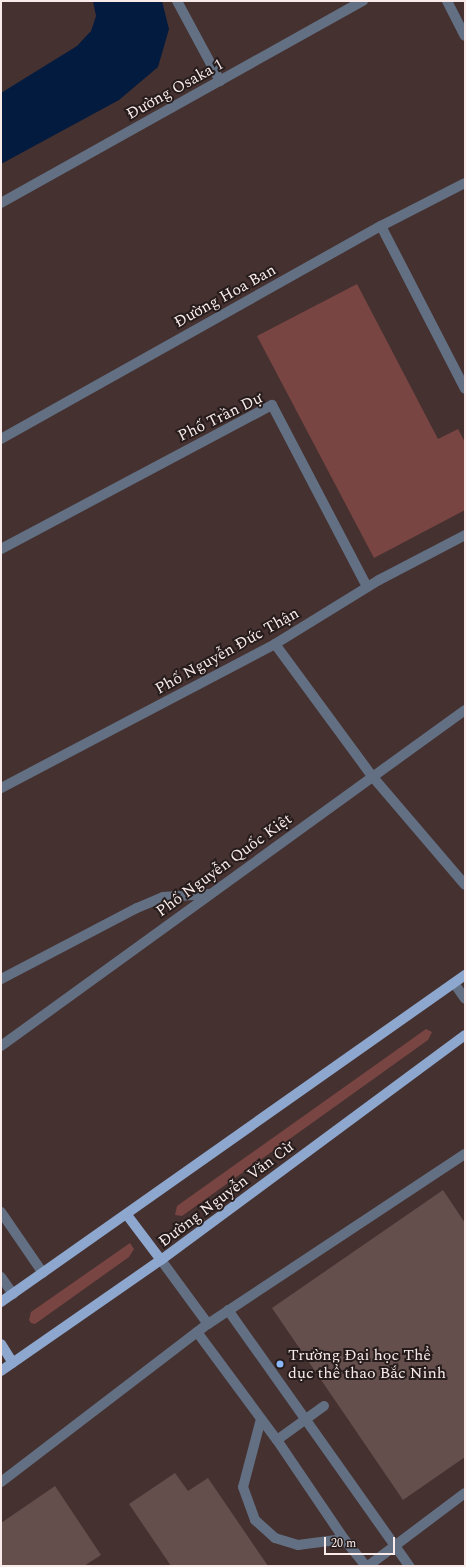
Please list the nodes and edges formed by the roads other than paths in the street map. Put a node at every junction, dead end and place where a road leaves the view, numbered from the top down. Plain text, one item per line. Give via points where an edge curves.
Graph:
1 (177, 1) edge
2 (363, 1) edge
3 (447, 1) edge
4 (465, 36) edge
5 (220, 81) junction
6 (465, 183) edge
7 (1, 203) edge
8 (381, 226) junction
9 (465, 389) edge
10 (1, 439) edge
11 (465, 535) edge
12 (1, 549) edge
13 (367, 587) junction
14 (275, 644) junction
15 (465, 710) edge
16 (372, 776) junction
17 (1, 788) edge
18 (465, 886) edge
19 (209, 894) junction
20 (465, 975) edge
21 (1, 979) edge
22 (454, 983) junction
23 (465, 998) edge
24 (465, 1035) edge
25 (1, 1046) edge
26 (465, 1154) edge
27 (1, 1212) edge
28 (127, 1214) junction
29 (161, 1260) junction
30 (44, 1273) junction
31 (1, 1277) edge
32 (13, 1294) junction
33 (1, 1302) edge
34 (228, 1310) junction
35 (208, 1324) junction
36 (197, 1332) junction
37 (1, 1344) edge
38 (13, 1363) junction
39 (1, 1371) edge
40 (324, 1406) dead end
41 (262, 1419) junction
42 (306, 1419) junction
43 (276, 1440) junction
44 (1, 1482) edge
45 (465, 1493) edge
46 (344, 1539) junction
47 (394, 1545) junction
48 (367, 1566) edge
49 (409, 1566) edge

1 - 5 street
2 - 5 street, Đường Osaka 1
3 - 4 street
5 - 7 street, Đường Osaka 1
6 - 8 street, Đường Hoa Ban
8 - 9 street
8 - 10 street, Đường Hoa Ban
11 - 13 street, Phố Nguyễn Đức Thận
12 - 13 street, Phố Trần Dự via 272,405
13 - 14 street, Phố Nguyễn Đức Thận
14 - 16 street
14 - 17 street, Phố Nguyễn Đức Thận
15 - 16 street, Phố Nguyễn Quốc Kiệt
16 - 18 street
16 - 19 street, Phố Nguyễn Quốc Kiệt
19 - 21 street via 163,897
19 - 25 street, Phố Nguyễn Quốc Kiệt
20 - 22 main road
22 - 23 street
22 - 28 main road
24 - 29 main road, Đường Nguyễn Văn Cừ
26 - 34 street
27 - 30 street
28 - 29 main road
28 - 30 main road
29 - 35 street
29 - 38 main road, Đường Nguyễn Văn Cừ
30 - 32 main road
31 - 32 street
32 - 33 main road
34 - 35 street
34 - 42 street
35 - 36 street
36 - 41 street
36 - 44 street
37 - 38 main road
38 - 39 main road, Đường Nguyễn Văn Cừ
40 - 42 street
41 - 43 street
41 - 46 street via 243,1487 255,1520 275,1538 298,1545
42 - 43 street
42 - 47 street
43 - 46 street
45 - 47 street
46 - 48 street
47 - 48 street
47 - 49 street

